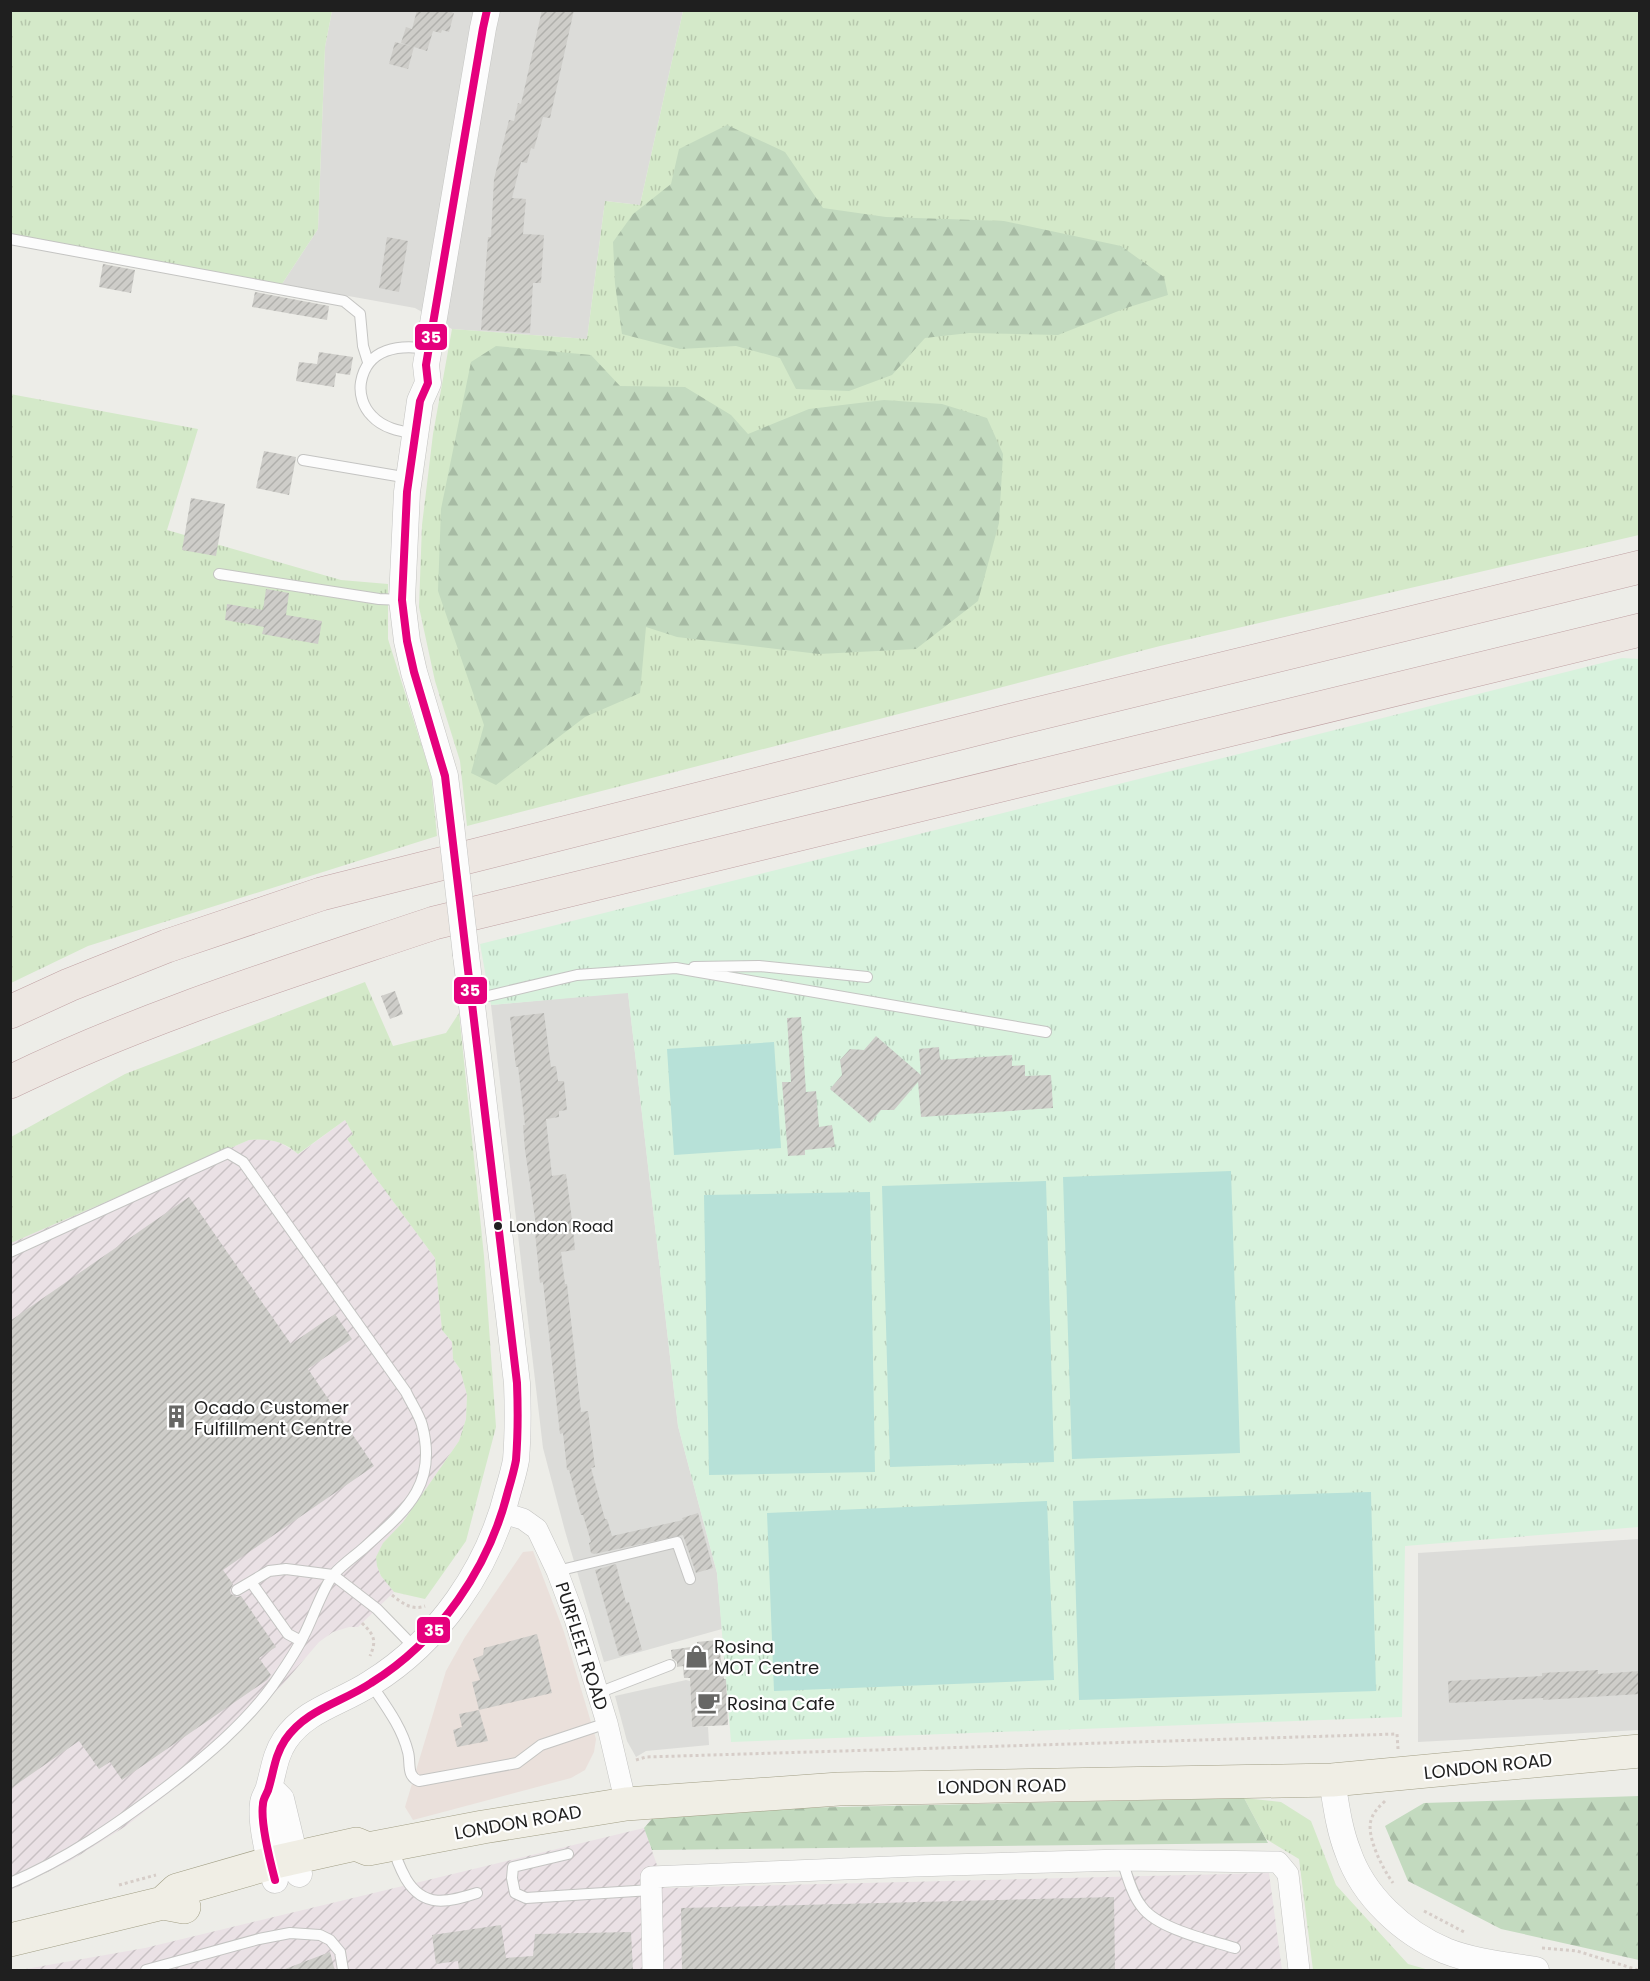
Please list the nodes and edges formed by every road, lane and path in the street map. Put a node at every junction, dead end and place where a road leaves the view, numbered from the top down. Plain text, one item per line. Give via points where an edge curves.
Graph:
1 (487, 10) edge
2 (10, 239) edge
3 (429, 349) junction
4 (368, 362) junction
5 (415, 434) junction
6 (303, 460) dead end
7 (409, 478) junction
8 (1640, 567) edge
9 (219, 574) dead end
10 (402, 600) junction
11 (1640, 630) edge
12 (676, 968) junction
13 (867, 977) dead end
14 (471, 1000) junction
15 (10, 1012) edge
16 (1046, 1032) dead end
17 (57, 1059) junction
18 (10, 1082) edge
19 (10, 1103) edge
20 (10, 1251) edge
21 (503, 1513) junction
22 (557, 1571) junction
23 (333, 1575) junction
24 (690, 1579) dead end
25 (251, 1582) junction
26 (237, 1590) dead end
27 (392, 1595) dead end
28 (431, 1604) dead end
29 (301, 1641) junction
30 (416, 1649) junction
31 (670, 1665) dead end
32 (371, 1684) junction
33 (598, 1693) junction
34 (607, 1723) junction
35 (1640, 1751) edge
36 (1398, 1754) dead end
37 (631, 1762) dead end
38 (1332, 1780) junction
39 (1387, 1799) dead end
40 (626, 1804) junction
41 (381, 1847) junction
42 (568, 1854) dead end
43 (1122, 1860) junction
44 (285, 1869) junction
45 (10, 1883) edge
46 (118, 1886) dead end
47 (162, 1888) junction
48 (651, 1890) junction
49 (1398, 1890) dead end
50 (477, 1893) dead end
51 (1420, 1910) dead end
52 (1475, 1937) dead end
53 (10, 1940) edge
54 (1235, 1948) dead end
55 (1526, 1964) edge
56 (146, 1971) edge
57 (343, 1971) edge
58 (653, 1971) edge
59 (1299, 1971) edge
60 (1638, 1971) edge

1 - 3 street
2 - 4 lane via 344,301 360,314
3 - 4 lane via 389,349
3 - 5 street via 428,383 420,401
4 - 5 lane via 360,386 366,408 391,429
5 - 7 street
6 - 7 lane
7 - 10 street
8 - 15 highway via 321,894 167,946
9 - 10 lane
10 - 14 street, bridge via 414,672 445,776
11 - 17 highway via 435,923 243,988
12 - 13 lane via 759,966
12 - 14 lane via 577,975
12 - 16 lane
14 - 21 street via 519,1413 515,1462
17 - 18 highway
17 - 19 highway via 24,1096
20 - 23 lane via 228,1153 243,1162 406,1392 422,1424 427,1455 424,1480 389,1525
21 - 22 street, PURFLEET ROAD via 537,1529
21 - 30 street via 483,1562 441,1622
22 - 24 lane via 676,1542
22 - 33 street, PURFLEET ROAD
23 - 25 lane via 286,1569 269,1571
23 - 29 lane
23 - 30 lane via 377,1609
25 - 26 lane
25 - 29 lane via 288,1634
27 - 28 path via 406,1606 420,1608
29 - 45 lane via 271,1687 201,1760 101,1836
30 - 32 street
31 - 33 lane
32 - 34 lane via 403,1735 411,1775 419,1781 518,1763 541,1745
32 - 44 street via 318,1709 297,1726 280,1748 263,1803
33 - 34 street, PURFLEET ROAD
34 - 40 street, PURFLEET ROAD
35 - 38 main road, LONDON ROAD
36 - 37 path via 1397,1734 646,1757
38 - 40 main road, LONDON ROAD via 839,1789
38 - 55 street via 1348,1855 1367,1888 1389,1914 1416,1935 1448,1951 1482,1961
39 - 49 path via 1376,1809 1370,1823 1382,1868
40 - 41 main road, LONDON ROAD
41 - 44 main road, LONDON ROAD via 356,1844
41 - 50 lane via 397,1862 412,1888 427,1899 444,1902
42 - 48 lane via 513,1867 515,1893 526,1898
43 - 48 street via 651,1877
43 - 54 lane via 1141,1907 1153,1918
43 - 59 street via 1278,1862 1288,1874
44 - 47 main road, LONDON ROAD via 177,1890
46 - 47 path
47 - 53 main road, LONDON ROAD
48 - 58 street
51 - 52 path
55 - 60 path via 1577,1951
56 - 57 lane via 259,1939 297,1933 330,1940 340,1952

